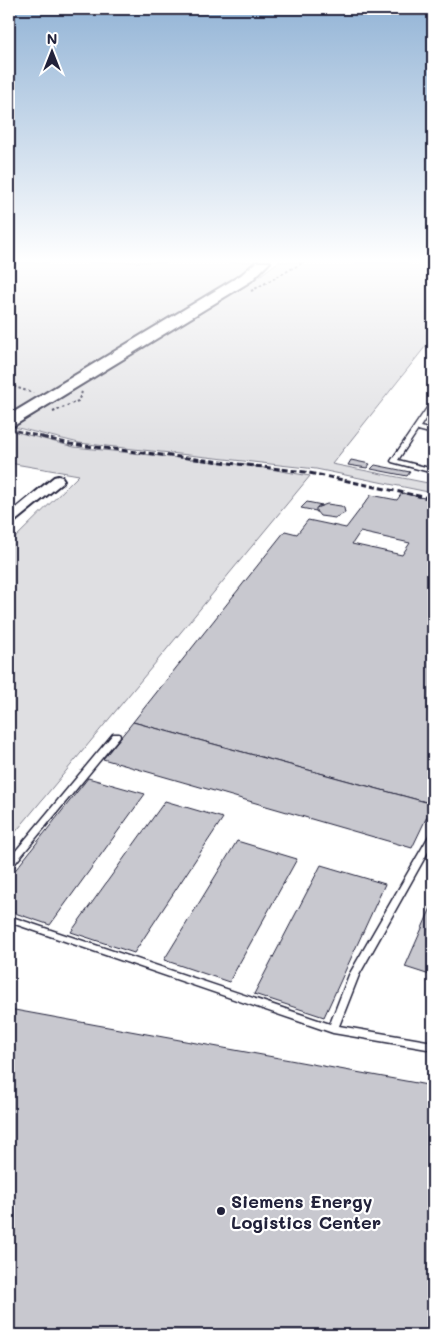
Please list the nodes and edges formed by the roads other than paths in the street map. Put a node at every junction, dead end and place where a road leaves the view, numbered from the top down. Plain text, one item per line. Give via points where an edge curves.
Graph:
1 (169, 325) edge
2 (433, 403) edge
3 (9, 422) edge
4 (417, 428) junction
5 (433, 432) edge
6 (433, 471) edge
7 (58, 480) dead end
8 (9, 520) edge
9 (116, 736) dead end
10 (433, 836) edge
11 (9, 865) edge
12 (9, 919) edge
13 (333, 1029) junction
14 (433, 1046) edge

1 - 3 main road
2 - 4 lane
4 - 5 lane
4 - 6 lane via 394,461
7 - 8 street
9 - 11 lane
10 - 13 lane via 354,976
12 - 13 lane
13 - 14 lane

